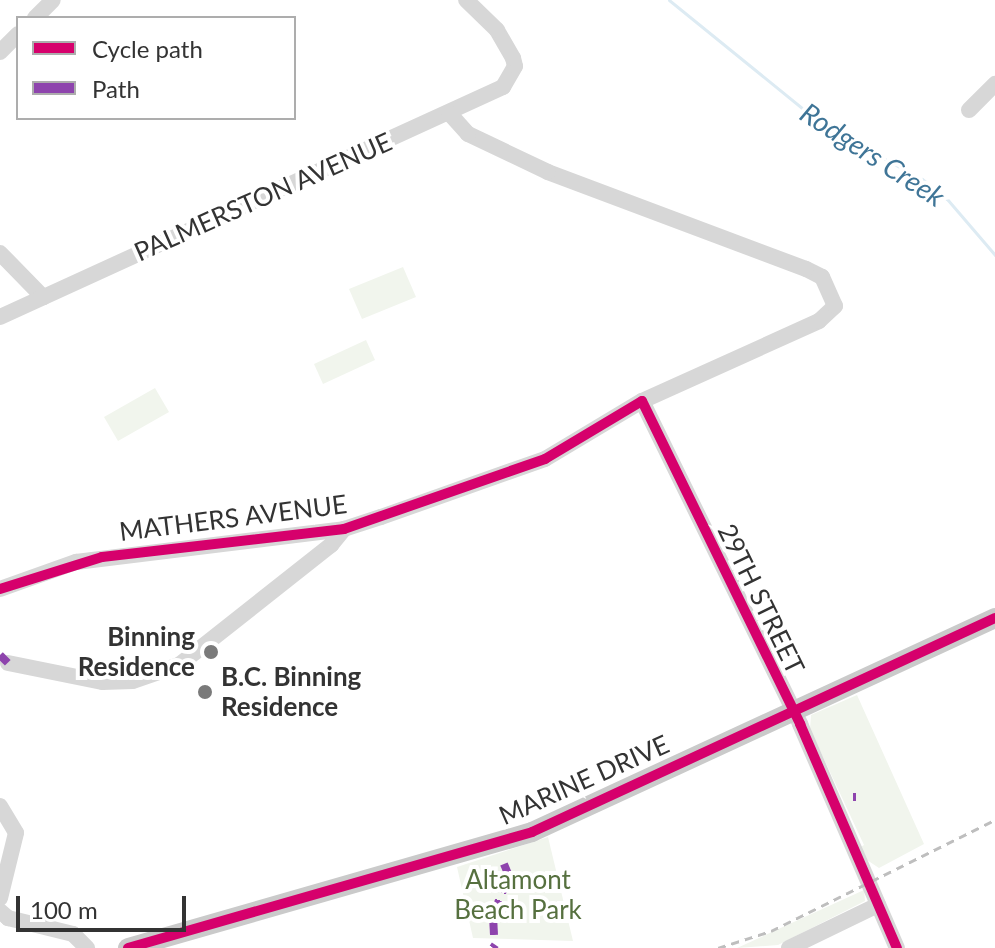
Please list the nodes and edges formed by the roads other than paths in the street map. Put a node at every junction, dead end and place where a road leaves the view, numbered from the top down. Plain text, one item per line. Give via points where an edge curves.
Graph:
1 (53, 0) edge
2 (466, 0) edge
3 (37, 16) edge
4 (16, 36) edge
5 (0, 52) edge
6 (995, 84) edge
7 (969, 110) dead end
8 (449, 113) junction
9 (0, 253) edge
10 (43, 297) junction
11 (0, 317) edge
12 (642, 401) junction
13 (344, 529) junction
14 (0, 589) edge
15 (995, 618) edge
16 (8, 663) dead end
17 (792, 709) junction
18 (0, 806) edge
19 (0, 898) edge
20 (878, 905) junction
21 (0, 911) edge
22 (87, 948) edge
23 (128, 948) edge
24 (789, 948) edge
25 (897, 948) edge

1 - 3 street
2 - 8 street, PALMERSTON AVENUE via 497,30 515,66 503,87
4 - 5 street
6 - 7 street
8 - 10 street, PALMERSTON AVENUE
8 - 12 street, MATHERS AVENUE via 468,134 548,172 822,277 835,306 819,321
9 - 10 street
10 - 11 street, PALMERSTON AVENUE
12 - 13 street, MATHERS AVENUE via 545,459
12 - 17 street, 29TH STREET
13 - 14 street, MATHERS AVENUE via 102,557
13 - 16 street via 331,545 179,665 118,681
15 - 17 main road, MARINE DRIVE
17 - 20 street, 29TH STREET
17 - 23 main road, MARINE DRIVE via 532,832
18 - 19 street via 16,833
20 - 24 street
20 - 25 street, 29TH STREET
21 - 22 street via 8,918 73,934

